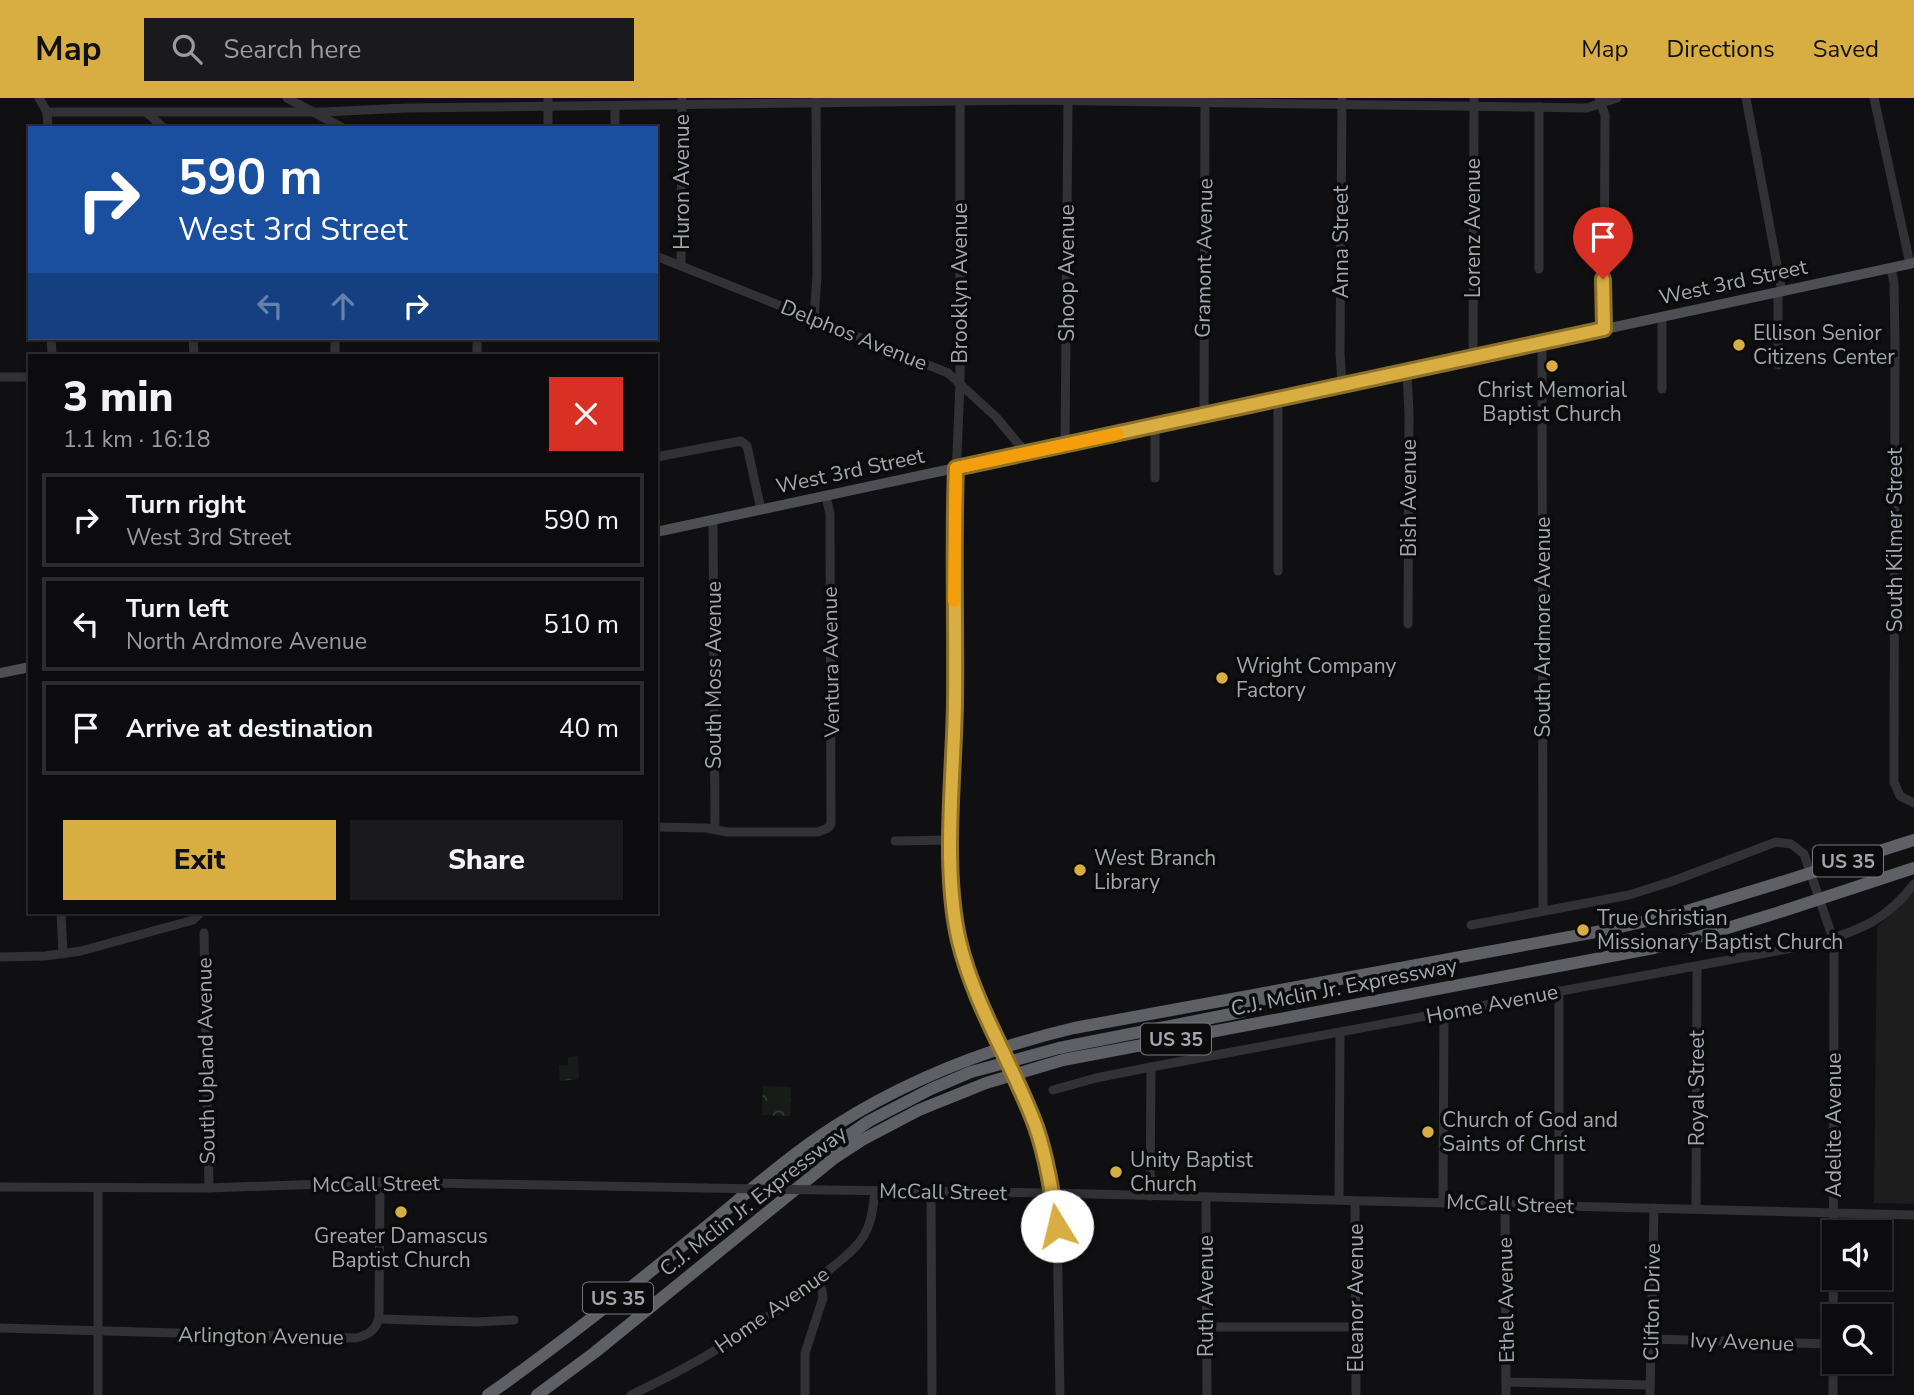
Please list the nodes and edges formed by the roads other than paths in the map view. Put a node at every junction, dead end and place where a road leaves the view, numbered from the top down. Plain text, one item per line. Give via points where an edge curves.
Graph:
1 (39, 98) edge
2 (287, 98) edge
3 (1617, 98) edge
4 (1746, 98) edge
5 (1874, 98) edge
6 (1093, 99) edge
7 (816, 100) edge
8 (960, 100) edge
9 (1201, 100) edge
10 (682, 101) edge
11 (1068, 101) junction
12 (1342, 101) edge
13 (1600, 101) edge
14 (548, 102) edge
15 (1474, 102) edge
16 (615, 106) junction
17 (1539, 107) junction
18 (309, 110) junction
19 (47, 112) junction
20 (147, 113) junction
21 (48, 126) edge
22 (162, 126) edge
23 (339, 126) edge
24 (548, 126) edge
25 (615, 126) edge
26 (658, 257) edge
27 (1912, 263) edge
28 (681, 266) junction
29 (1891, 268) junction
30 (1539, 269) dead end
31 (1780, 292) junction
32 (814, 317) junction
33 (1662, 317) junction
34 (1604, 329) junction
35 (1542, 342) junction
36 (1473, 357) junction
37 (1778, 365) dead end
38 (1407, 372) junction
39 (0, 377) edge
40 (28, 377) edge
41 (960, 382) junction
42 (1342, 385) junction
43 (1662, 389) dead end
44 (1278, 399) junction
45 (1204, 415) junction
46 (1155, 426) junction
47 (1065, 445) junction
48 (1026, 453) junction
49 (658, 457) edge
50 (956, 468) junction
51 (1155, 478) dead end
52 (826, 496) junction
53 (761, 510) junction
54 (713, 520) junction
55 (658, 532) edge
56 (1278, 571) dead end
57 (1408, 624) dead end
58 (28, 667) edge
59 (0, 673) edge
60 (1914, 803) edge
61 (658, 827) edge
62 (715, 829) junction
63 (951, 840) junction
64 (1914, 840) edge
65 (895, 841) dead end
66 (1914, 869) edge
67 (1914, 884) edge
68 (1543, 911) junction
69 (61, 914) edge
70 (200, 914) edge
71 (1471, 925) dead end
72 (204, 933) dead end
73 (1833, 939) junction
74 (63, 954) junction
75 (0, 957) edge
76 (1697, 966) junction
77 (1278, 990) junction
78 (1559, 991) junction
79 (1444, 1013) junction
80 (1340, 1033) junction
81 (1000, 1047) junction
82 (1007, 1061) junction
83 (1151, 1067) junction
84 (1013, 1074) junction
85 (1053, 1090) dead end
86 (833, 1159) junction
87 (380, 1182) junction
88 (0, 1187) edge
89 (209, 1188) junction
90 (98, 1189) junction
91 (875, 1191) junction
92 (931, 1192) junction
93 (1052, 1193) junction
94 (1150, 1196) junction
95 (1206, 1197) junction
96 (1339, 1200) junction
97 (1355, 1200) junction
98 (1443, 1203) junction
99 (1505, 1204) junction
100 (1559, 1206) junction
101 (1654, 1208) junction
102 (1696, 1209) junction
103 (1833, 1213) junction
104 (1914, 1215) edge
105 (816, 1281) junction
106 (1832, 1304) edge
107 (379, 1319) junction
108 (514, 1321) dead end
109 (1207, 1327) junction
110 (1356, 1327) junction
111 (0, 1328) edge
112 (98, 1332) junction
113 (1651, 1339) junction
114 (1822, 1344) edge
115 (1833, 1374) edge
116 (1506, 1382) junction
117 (1650, 1390) edge
118 (98, 1395) edge
119 (488, 1395) edge
120 (537, 1395) edge
121 (631, 1395) edge
122 (805, 1395) edge
123 (932, 1395) edge
124 (1060, 1395) edge
125 (1207, 1395) edge
126 (1356, 1395) edge
127 (1506, 1395) edge
128 (1833, 1395) edge

1 - 19 street
2 - 18 street
3 - 13 street
4 - 31 street
5 - 27 street
6 - 9 street
6 - 11 street
7 - 8 street
7 - 10 street
7 - 32 street
8 - 11 street
8 - 41 street, Brooklyn Avenue
9 - 12 street
9 - 45 street, Gramont Avenue
10 - 16 street
10 - 28 street, Huron Avenue
11 - 47 street, Shoop Avenue
12 - 15 street
12 - 42 street, Anna Street
13 - 17 street via 1587,108
13 - 34 street via 1605,115
14 - 16 street
14 - 18 street
14 - 24 street
15 - 17 street
15 - 36 street, Lorenz Avenue
16 - 25 street
17 - 30 street
18 - 20 street
18 - 23 street
19 - 20 street
19 - 21 street
20 - 22 street
26 - 28 street, Delphos Avenue
27 - 29 main road, West 3rd Street
28 - 32 street, Delphos Avenue
29 - 31 main road, West 3rd Street
29 - 60 street, South Kilmer Street via 1895,342 1894,782 1900,796
31 - 33 main road, West 3rd Street
31 - 37 street
32 - 41 street, Delphos Avenue
33 - 34 main road, West 3rd Street
33 - 43 street
34 - 35 main road, West 3rd Street
35 - 36 main road, West 3rd Street
35 - 68 street, South Ardmore Avenue
36 - 38 main road, West 3rd Street
38 - 42 main road, West 3rd Street
38 - 57 street, Bish Avenue
39 - 40 street
41 - 48 street, Delphos Avenue
41 - 50 street, Brooklyn Avenue
42 - 44 main road, West 3rd Street
44 - 45 main road, West 3rd Street
44 - 56 street
45 - 46 main road, West 3rd Street
46 - 47 main road, West 3rd Street
46 - 51 street
47 - 48 main road, West 3rd Street
48 - 50 main road, West 3rd Street
49 - 53 street via 741,441 747,446
50 - 52 main road, West 3rd Street
50 - 63 street, Brooklyn Avenue
52 - 53 main road, West 3rd Street
52 - 62 street, Ventura Avenue via 830,514 832,818 828,828 818,832
53 - 54 main road, West 3rd Street
54 - 55 main road, West 3rd Street
54 - 62 street, South Moss Avenue
58 - 59 main road
61 - 62 street
63 - 65 street
63 - 81 street, Brooklyn Avenue via 959,939
64 - 77 highway, C.J. Mclin Jr. Expressway / US 35, bridge via 1619,928
66 - 84 highway, C.J. Mclin Jr. Expressway / US 35, bridge via 1654,948 1063,1060
67 - 73 street, Home Avenue via 1882,917
68 - 71 street
68 - 73 street, Adelite Avenue via 1648,890 1785,842 1798,848 1808,862
69 - 74 street
70 - 74 street via 193,920
72 - 89 street, South Upland Avenue
73 - 76 street, Home Avenue
73 - 103 street, Adelite Avenue
74 - 75 street
76 - 78 street, Home Avenue
76 - 102 street, Royal Street
77 - 81 highway, C.J. Mclin Jr. Expressway / US 35 via 1074,1028
77 - 82 highway via 1241,1012
78 - 79 street, Home Avenue
78 - 100 street
79 - 80 street, Home Avenue
79 - 98 street
80 - 83 street, Home Avenue
80 - 96 street, Eleanor Avenue
81 - 82 street, Brooklyn Avenue
81 - 119 highway, C.J. Mclin Jr. Expressway / US 35 via 941,1070 833,1127 556,1348
82 - 84 street, Brooklyn Avenue
82 - 86 highway via 971,1072 869,1121 846,1137
83 - 85 street, Home Avenue
83 - 94 street
84 - 86 highway, C.J. Mclin Jr. Expressway / US 35 via 919,1110
84 - 93 street, Brooklyn Avenue via 1035,1126
86 - 120 highway, C.J. Mclin Jr. Expressway / US 35
87 - 89 street, McCall Street
87 - 91 street, McCall Street, bridge
87 - 107 street
88 - 90 street, McCall Street
89 - 90 street, McCall Street
90 - 112 street
91 - 92 street, McCall Street
91 - 105 street, Home Avenue via 870,1223 858,1245
92 - 93 street, McCall Street
92 - 123 street
93 - 94 street, McCall Street
93 - 124 street, Brooklyn Avenue via 1059,1261
94 - 95 street, McCall Street
95 - 96 street, McCall Street
95 - 109 street, Ruth Avenue
96 - 97 street, McCall Street
97 - 98 street, McCall Street
97 - 110 street, Eleanor Avenue
98 - 99 street, McCall Street
99 - 100 street, McCall Street
99 - 116 street, Ethel Avenue
100 - 101 street, McCall Street
101 - 102 street, McCall Street
101 - 113 street, Clifton Drive
102 - 103 street, McCall Street
103 - 104 street, McCall Street
103 - 106 street, Adelite Avenue
105 - 121 street, Home Avenue via 708,1355
105 - 122 street via 823,1304 806,1353
107 - 108 street
107 - 112 street, Arlington Avenue via 372,1331 356,1338
109 - 110 street
109 - 125 street, Ruth Avenue
110 - 126 street, Eleanor Avenue
111 - 112 street, Arlington Avenue
112 - 118 street
113 - 114 street, Ivy Avenue
113 - 117 street, Clifton Drive
115 - 128 street, Adelite Avenue
116 - 117 street
116 - 127 street, Ethel Avenue

